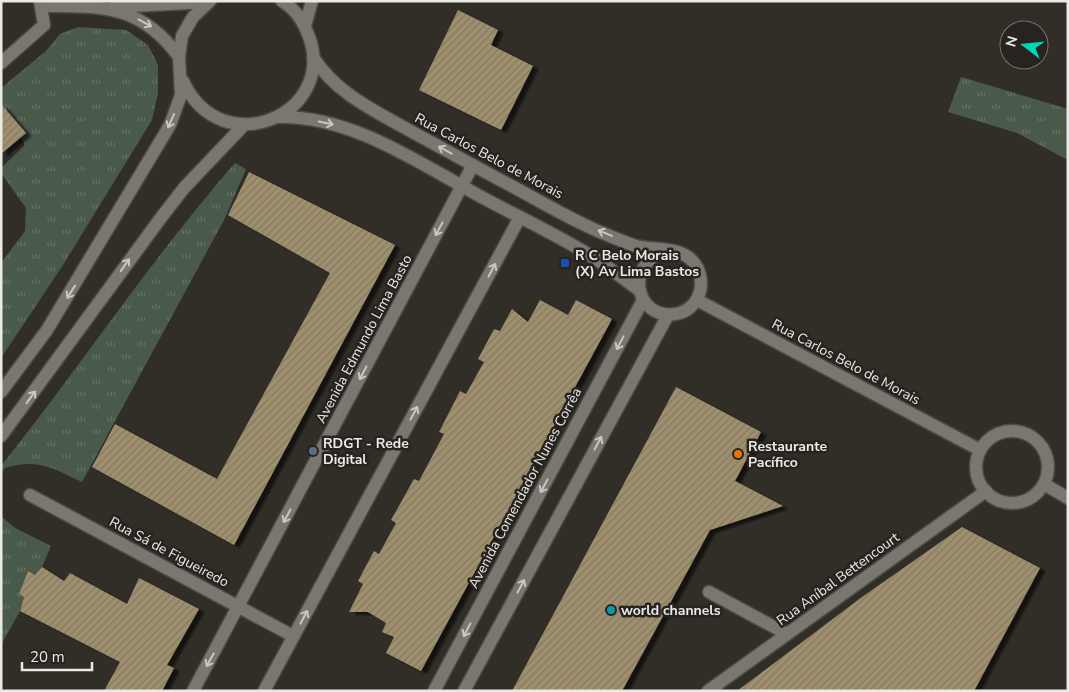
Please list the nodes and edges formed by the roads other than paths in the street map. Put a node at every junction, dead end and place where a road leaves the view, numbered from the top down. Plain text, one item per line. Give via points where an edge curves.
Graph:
1 (282, 1) edge
2 (312, 1) edge
3 (209, 2) edge
4 (40, 3) edge
5 (99, 8) junction
6 (305, 26) junction
7 (179, 57) junction
8 (313, 57) junction
9 (1, 63) edge
10 (181, 75) junction
11 (278, 117) junction
12 (243, 126) junction
13 (473, 165) junction
14 (461, 186) junction
15 (520, 217) junction
16 (668, 251) junction
17 (641, 295) junction
18 (697, 300) junction
19 (668, 315) junction
20 (1, 392) edge
21 (1, 436) edge
22 (980, 450) junction
23 (1044, 484) junction
24 (986, 491) junction
25 (30, 495) dead end
26 (1068, 498) edge
27 (709, 592) dead end
28 (239, 607) junction
29 (787, 634) junction
30 (293, 636) junction
31 (193, 691) edge
32 (264, 691) edge
33 (434, 691) edge
34 (464, 691) edge
35 (708, 691) edge

1 - 6 street
2 - 6 street
3 - 5 street
3 - 7 street via 193,17 182,36
4 - 5 street
4 - 9 street via 44,26
5 -> 7 street via 122,13 151,26
6 - 8 street
7 - 10 street
8 - 11 street via 311,75 304,92
13 -> 8 street, Rua Carlos Belo de Morais via 357,100 323,73
10 - 12 street via 189,94 204,110 222,121
10 -> 20 street via 181,95 170,125 47,330
11 - 12 street
11 -> 14 street via 296,117 352,130
21 -> 12 street via 160,219
13 - 14 street, Avenida Edmundo Lima Basto
16 -> 13 street, Rua Carlos Belo de Morais via 636,246 599,231
14 - 15 street
14 -> 28 street, Avenida Edmundo Lima Basto
15 - 17 street via 597,260
30 -> 15 street
16 - 17 street via 658,254 642,269 639,279
16 - 18 street, Rua Carlos Belo de Morais via 687,256 700,271 701,286
17 - 19 street via 658,313
17 -> 33 street, Avenida Comendador Nunes Corrêa
18 - 19 street via 684,311
18 - 22 street, Rua Carlos Belo de Morais
34 -> 19 street
22 - 23 street via 987,441 1007,431 1029,435 1044,451 1048,467
22 - 24 street via 977,472
23 - 24 street via 1028,499 1017,502 995,498
23 - 26 street
24 - 29 street, Rua Aníbal Bettencourt
25 - 28 street, Rua Sá de Figueiredo
27 - 29 street
28 - 30 street, Rua Sá de Figueiredo
28 -> 31 street, Avenida Edmundo Lima Basto
29 - 35 street, Rua Aníbal Bettencourt
30 - 32 street

